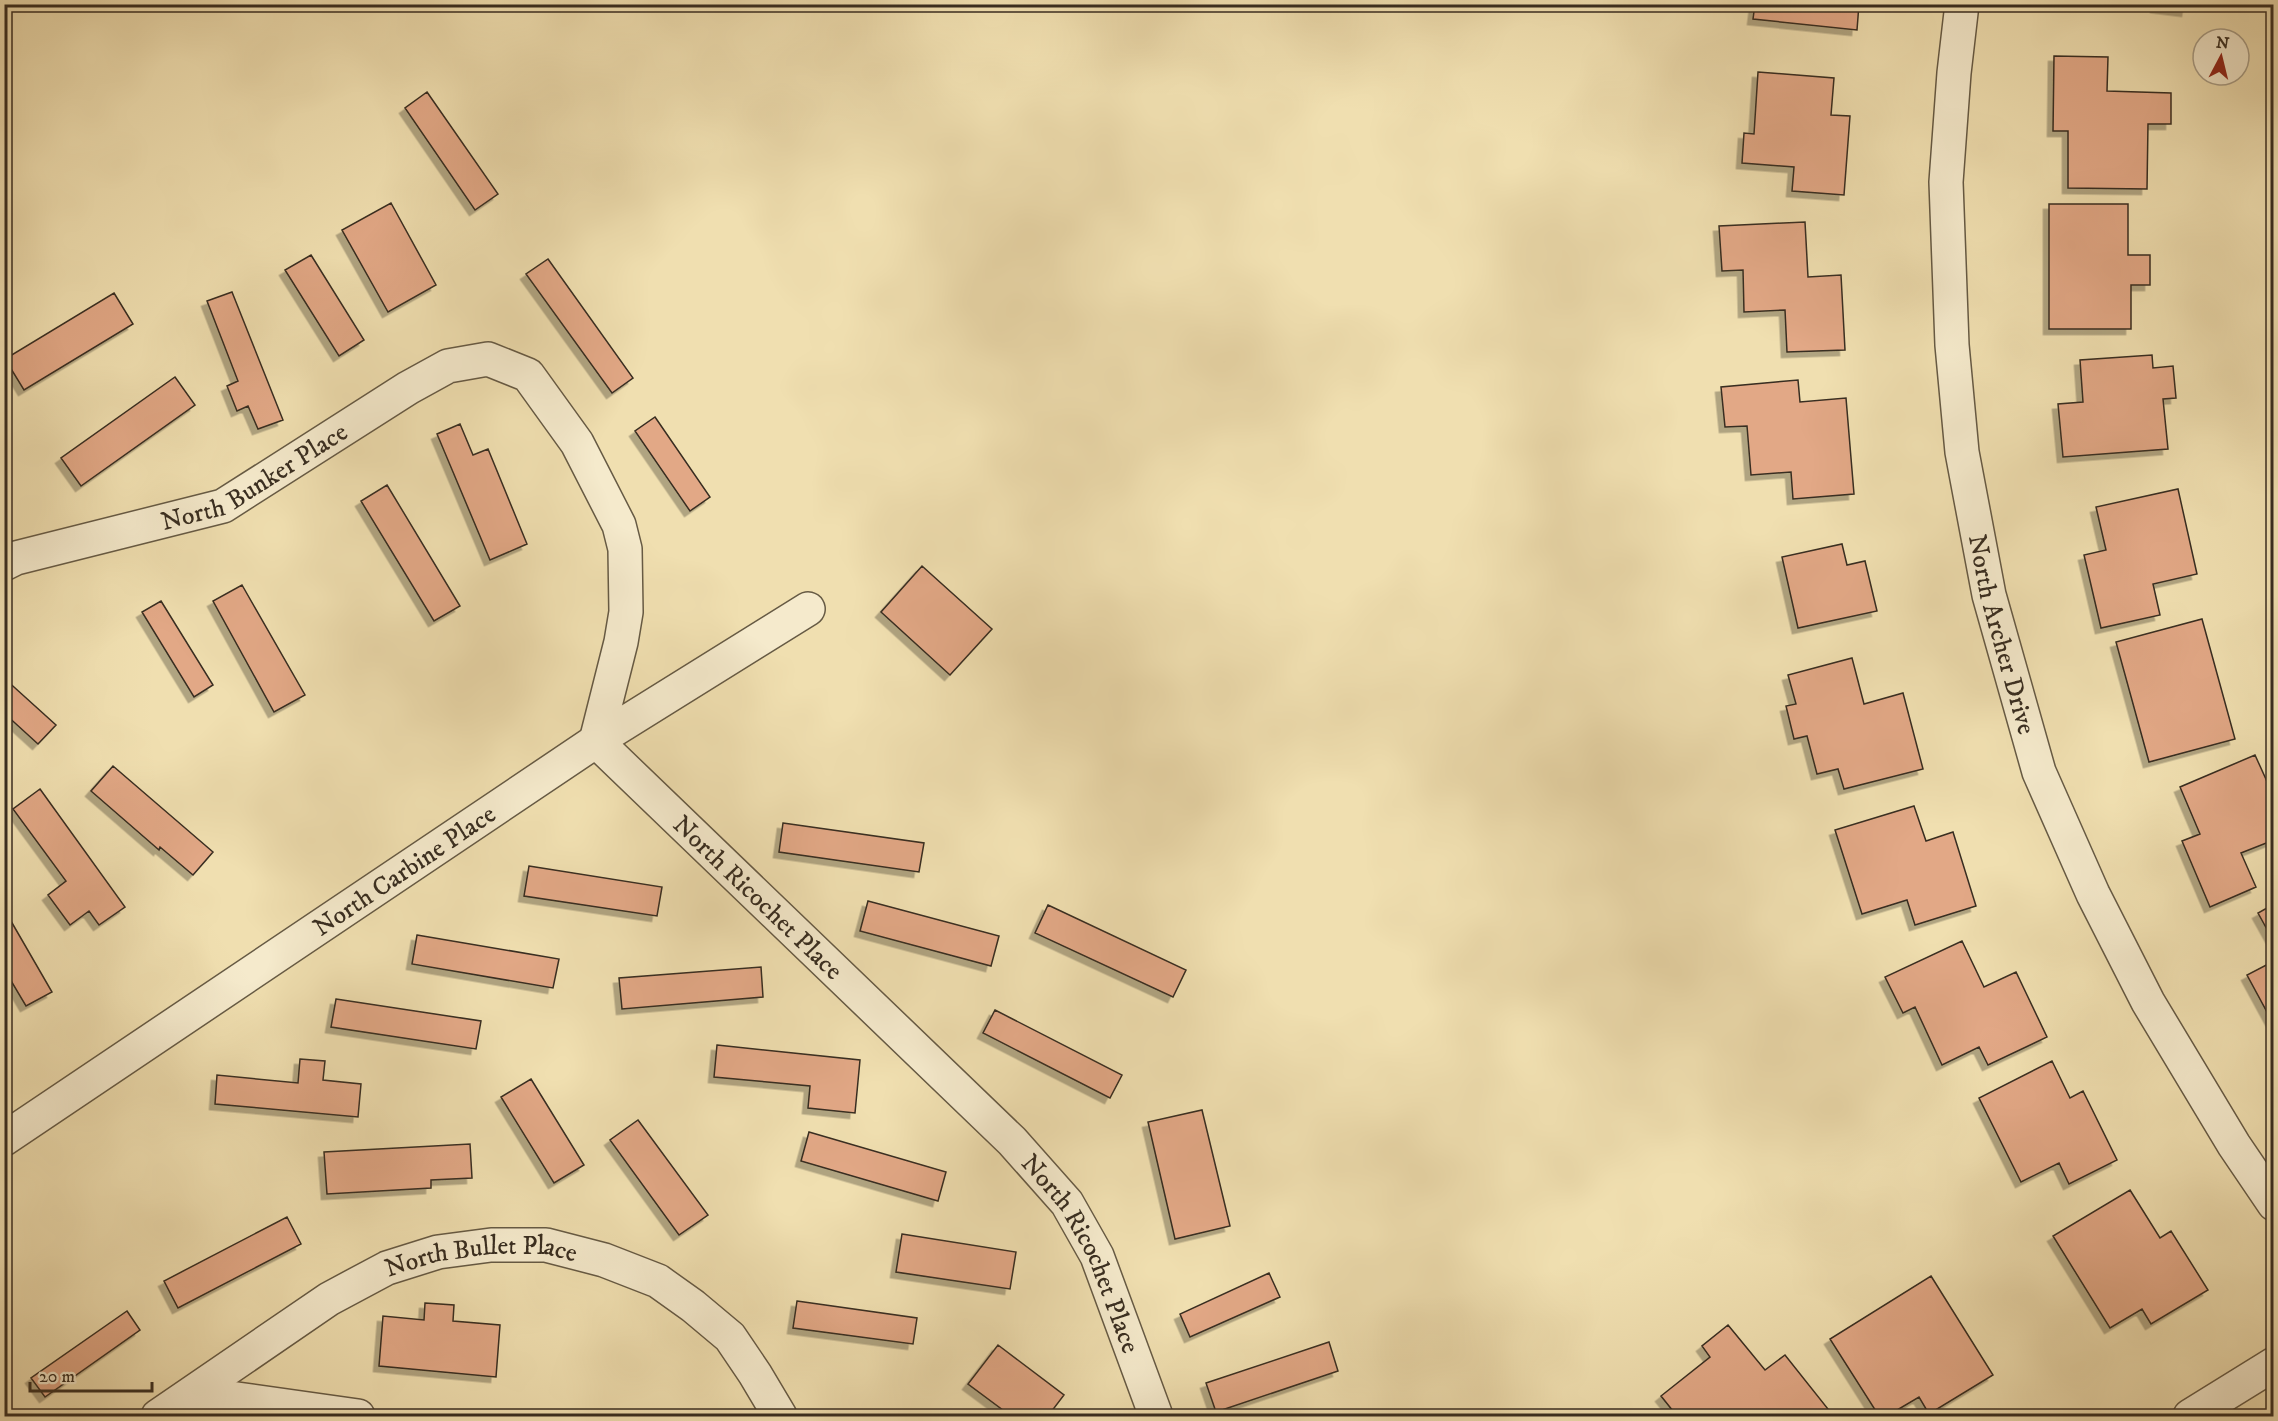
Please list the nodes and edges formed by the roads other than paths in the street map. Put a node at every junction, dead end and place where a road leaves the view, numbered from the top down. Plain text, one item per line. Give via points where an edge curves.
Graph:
1 (1962, 4) edge
2 (8, 553) edge
3 (808, 609) dead end
4 (596, 741) junction
5 (4, 1139) edge
6 (2274, 1204) edge
7 (2274, 1364) edge
8 (194, 1393) junction
9 (158, 1416) edge
10 (358, 1416) edge
11 (780, 1416) edge
12 (1156, 1416) edge
13 (2190, 1416) edge

1 - 6 street, North Archer Drive via 1947,182 1952,345 1962,452 1989,595 2039,772 2093,894 2148,1002
2 - 4 street, North Bunker Place via 223,506 408,388 448,366 488,359 528,375 577,443 619,525 625,549 626,612
3 - 4 street, North Carbine Place
4 - 5 street, North Carbine Place
4 - 12 street, North Ricochet Place via 1012,1141 1067,1203 1097,1256
7 - 13 street
8 - 9 street, North Bullet Place
8 - 10 street
8 - 11 street, North Bullet Place via 329,1299 387,1268 438,1252 491,1245 546,1245 604,1260 658,1281 693,1306 730,1337

